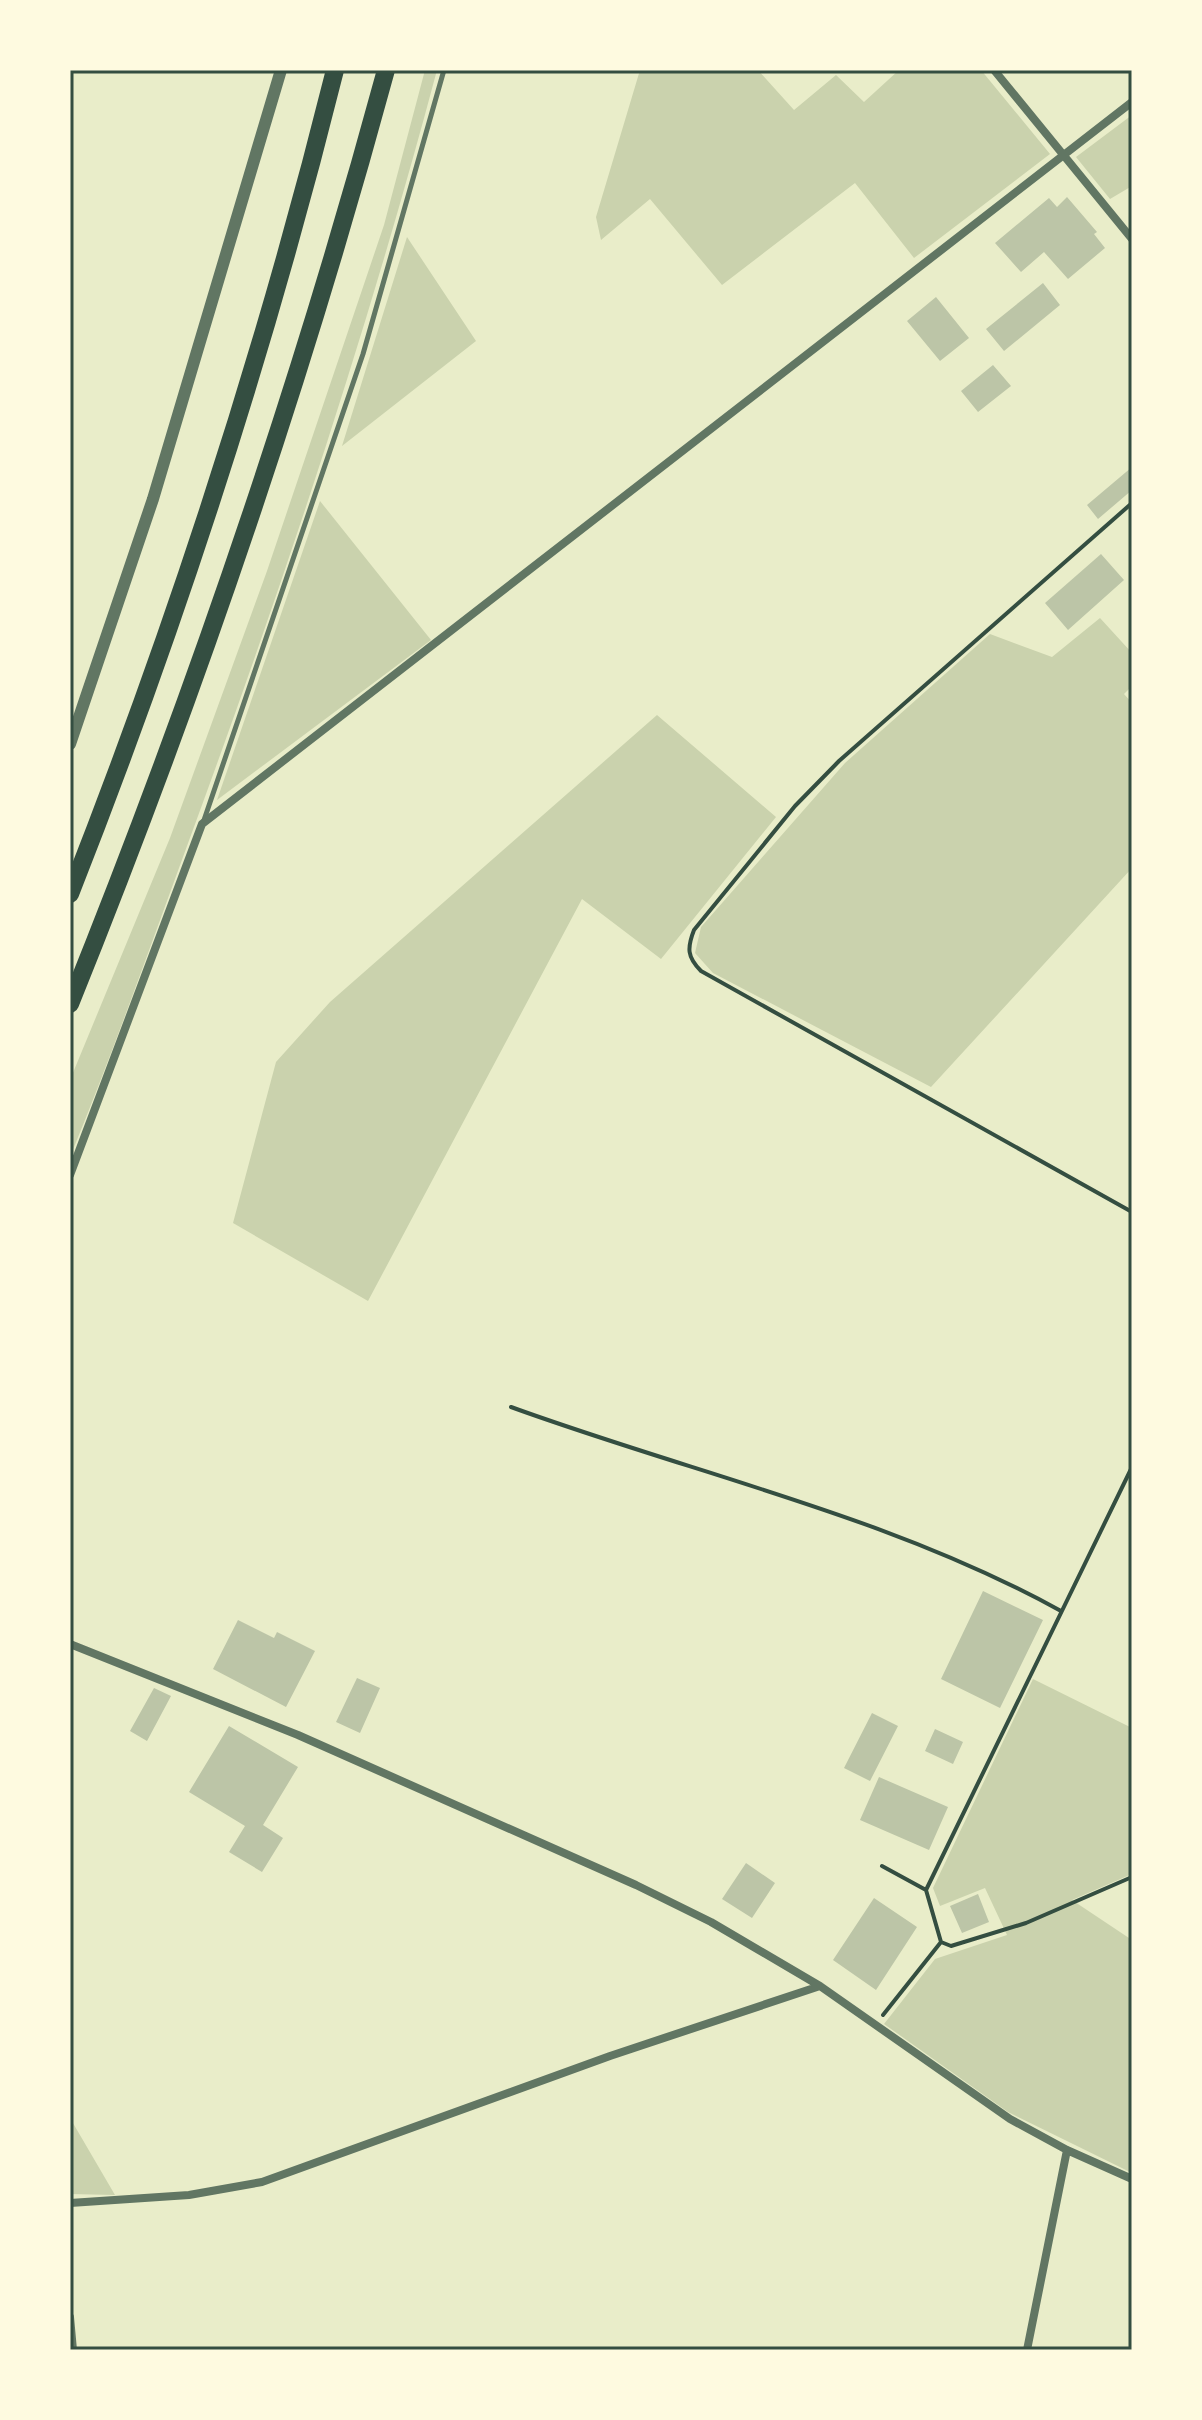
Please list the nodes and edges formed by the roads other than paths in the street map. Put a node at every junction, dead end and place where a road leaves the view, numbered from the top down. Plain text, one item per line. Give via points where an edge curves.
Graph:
1 (281, 70) edge
2 (335, 70) edge
3 (386, 70) edge
4 (444, 70) edge
5 (994, 70) edge
6 (1132, 102) edge
7 (1063, 154) junction
8 (1132, 239) edge
9 (70, 744) edge
10 (202, 824) junction
11 (70, 894) edge
12 (70, 1004) edge
13 (70, 1175) edge
14 (70, 1644) edge
15 (820, 1986) junction
16 (1067, 2150) junction
17 (1132, 2179) edge
18 (70, 2203) edge
19 (70, 2317) edge
20 (73, 2350) edge
21 (1027, 2350) edge

1 - 9 street via 153,499
2 - 11 highway via 212,502
3 - 12 highway via 319,303 241,544
4 - 10 lane via 363,354
5 - 7 street
6 - 7 street
7 - 8 street
7 - 10 street
10 - 13 street
14 - 15 street via 298,1735 636,1885
15 - 16 street via 958,2086
15 - 18 street via 262,2182 189,2195
16 - 17 street
16 - 21 street
19 - 20 street

